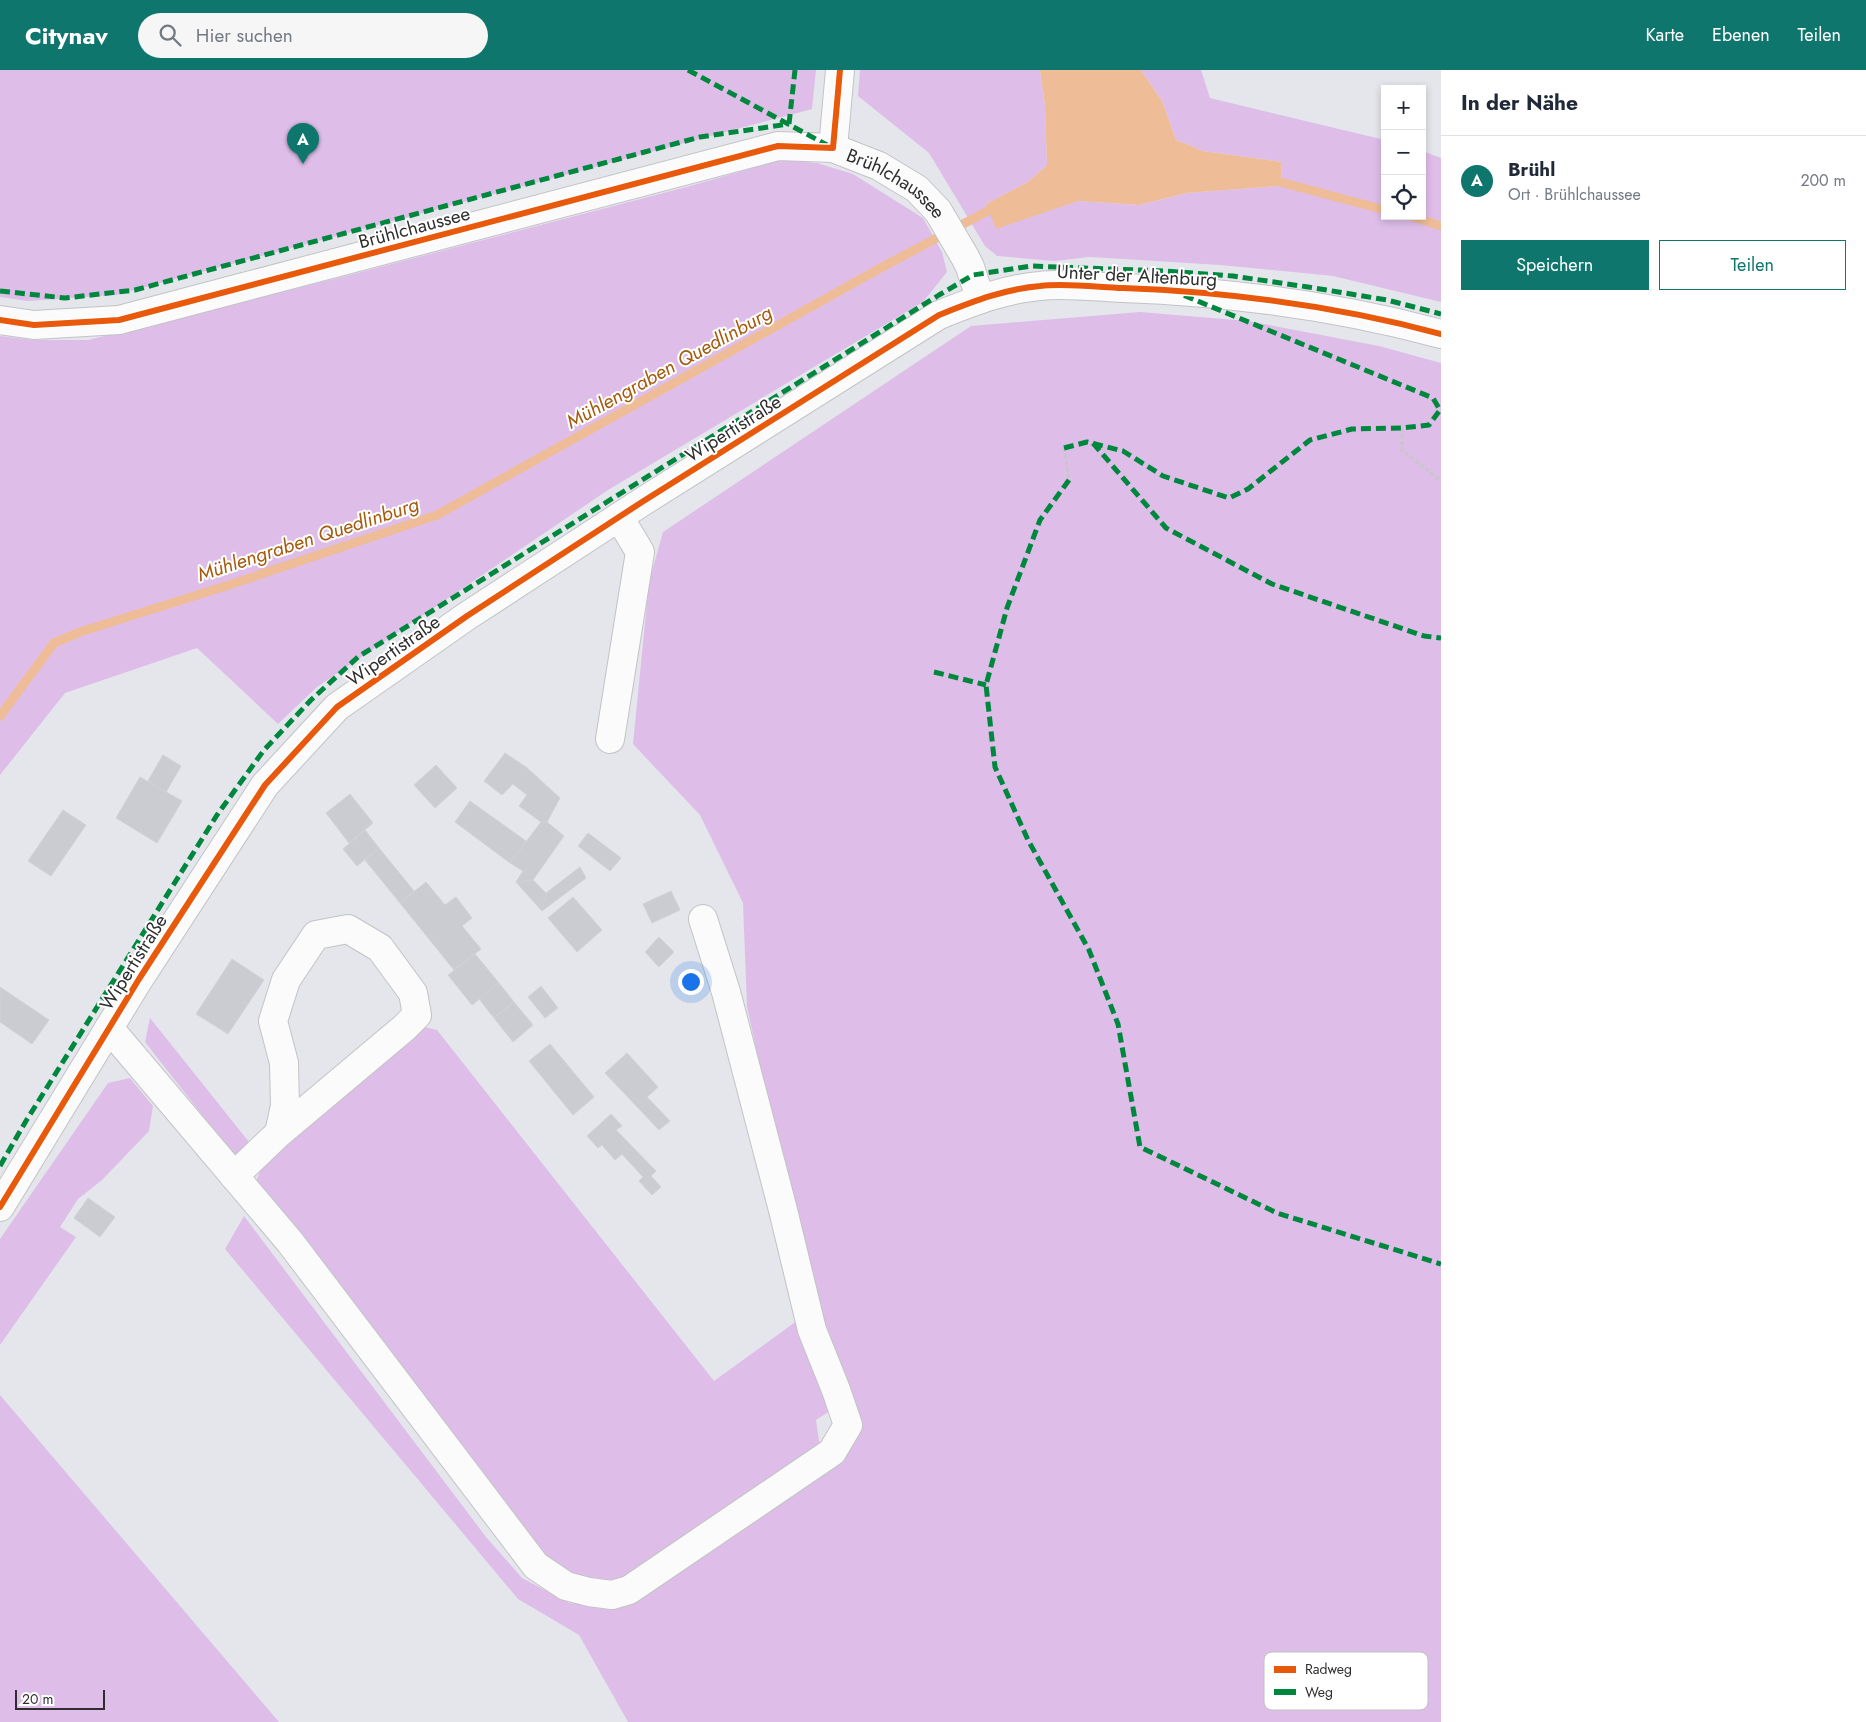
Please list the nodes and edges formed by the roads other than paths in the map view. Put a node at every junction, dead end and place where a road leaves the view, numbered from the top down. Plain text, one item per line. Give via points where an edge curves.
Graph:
1 (840, 70) edge
2 (834, 148) junction
3 (980, 298) junction
4 (0, 320) edge
5 (1441, 334) edge
6 (619, 517) junction
7 (610, 739) dead end
8 (703, 920) dead end
9 (109, 1028) junction
10 (279, 1133) junction
11 (234, 1176) junction
12 (0, 1207) edge

1 - 2 street
2 - 3 street, Brühlchaussee via 879,166 917,189 938,211 965,257
2 - 4 street, Brühlchaussee via 778,146 119,320 34,325
3 - 5 street, Unter der Altenburg via 1042,285 1169,290 1312,306 1390,320
3 - 6 street, Wipertistraße via 939,316
6 - 7 street via 640,552
6 - 9 street, Wipertistraße via 337,707 265,785
8 - 11 street via 726,992 812,1330 848,1425 832,1452 629,1590 612,1595 589,1592 566,1586 536,1566 290,1242
9 - 11 street
9 - 12 street, Wipertistraße
10 - 10 street via 285,1106 284,1063 272,1021 286,980 316,935 348,929 380,948 413,992 417,1015
10 - 11 street

